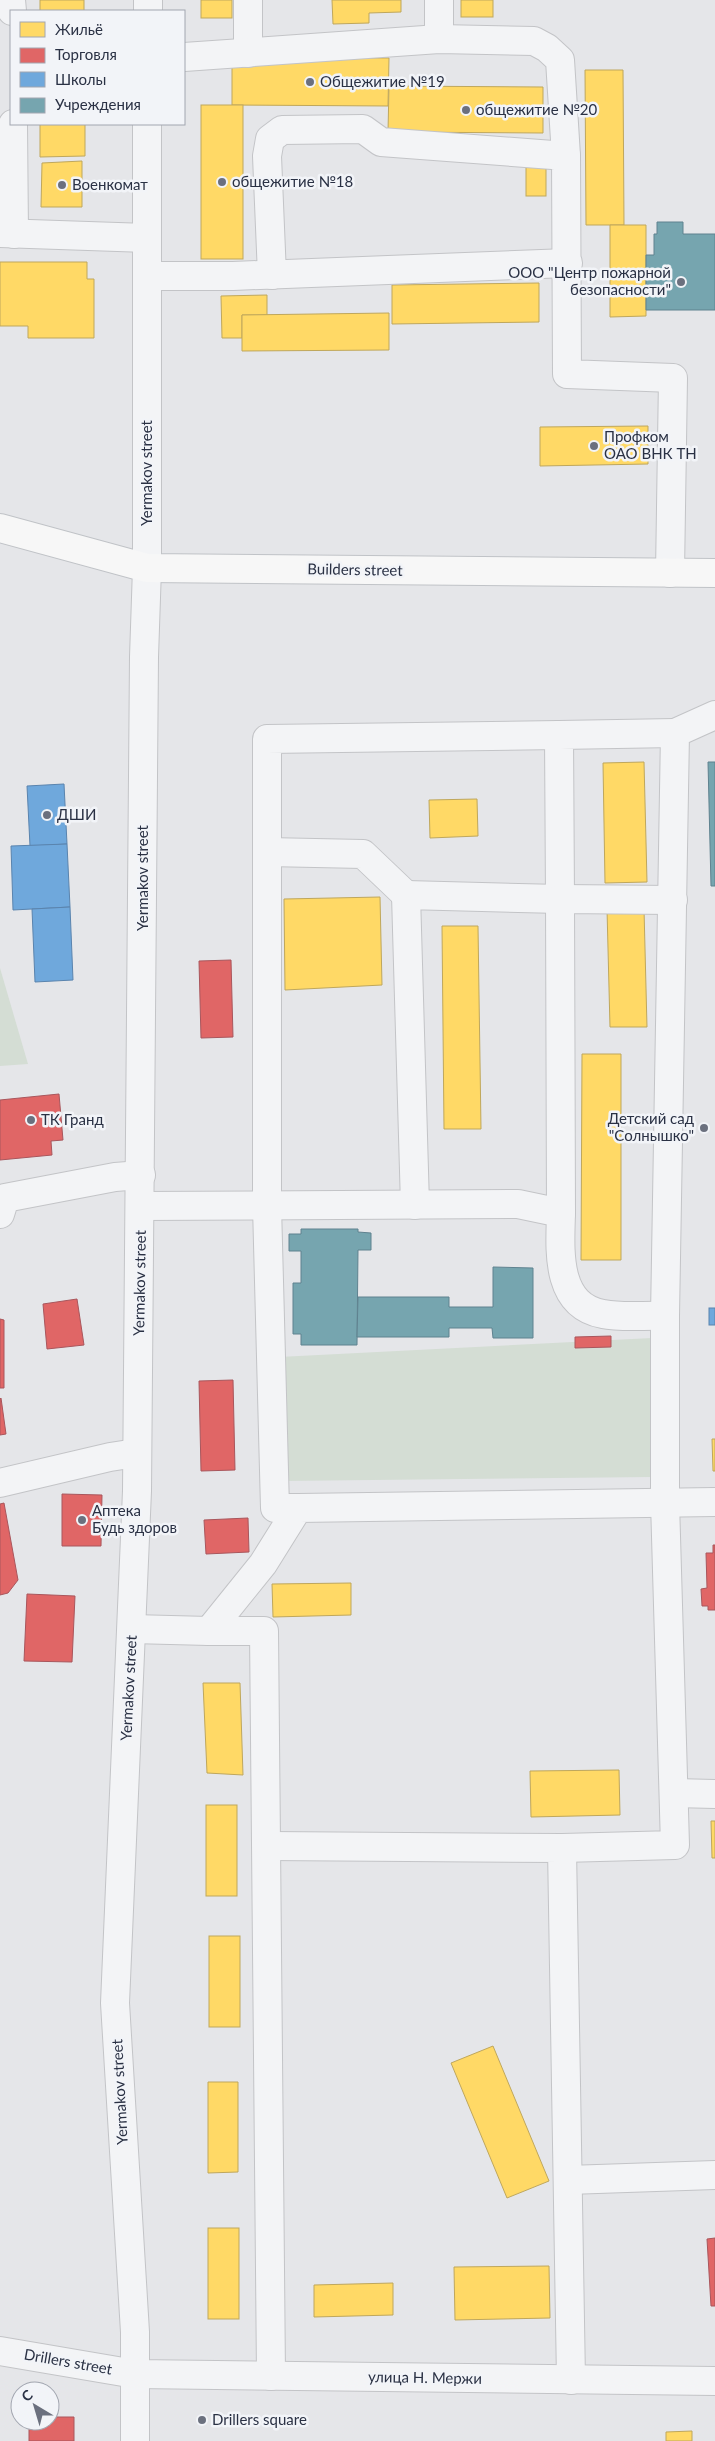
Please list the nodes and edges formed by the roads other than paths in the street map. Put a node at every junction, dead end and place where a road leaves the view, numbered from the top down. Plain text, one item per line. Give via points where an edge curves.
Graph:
1 (248, 0) edge
2 (439, 0) edge
3 (439, 39) junction
4 (248, 53) junction
5 (185, 57) edge
6 (13, 125) edge
7 (147, 125) edge
8 (566, 156) junction
9 (7, 233) edge
10 (147, 238) junction
11 (568, 263) junction
12 (272, 275) junction
13 (147, 276) junction
14 (0, 528) edge
15 (147, 568) junction
16 (715, 573) edge
17 (670, 574) junction
18 (715, 715) edge
19 (675, 734) junction
20 (559, 735) junction
21 (267, 852) junction
22 (406, 895) junction
23 (560, 899) junction
24 (673, 900) junction
25 (141, 1175) junction
26 (416, 1205) junction
27 (141, 1206) junction
28 (267, 1206) junction
29 (561, 1213) junction
30 (0, 1214) edge
31 (665, 1316) junction
32 (136, 1454) junction
33 (0, 1483) edge
34 (665, 1502) junction
35 (715, 1502) edge
36 (298, 1508) junction
37 (132, 1629) junction
38 (209, 1630) junction
39 (674, 1793) junction
40 (715, 1794) edge
41 (268, 1846) junction
42 (562, 1848) junction
43 (715, 2175) edge
44 (568, 2180) junction
45 (0, 2351) edge
46 (135, 2374) junction
47 (271, 2376) junction
48 (571, 2380) junction
49 (715, 2381) edge
50 (134, 2441) edge

1 - 4 street
2 - 3 street
3 - 4 street
3 - 8 street via 534,41 548,48 560,60
4 - 5 street
6 - 9 street
7 - 10 street, Yermakov street
8 - 11 street
8 - 12 street via 381,142 363,129 282,130 270,139 267,156
9 - 10 street
10 - 13 street, Yermakov street
11 - 12 street
11 - 17 street via 567,374 673,378
12 - 13 street
13 - 15 street, Yermakov street
14 - 15 main road, Builders street
15 - 17 main road, Builders street
15 - 25 street, Yermakov street
16 - 17 main road, Builders street
18 - 19 street
19 - 20 street
19 - 24 street
20 - 21 street via 267,739
20 - 23 street
21 - 22 street via 363,854
21 - 28 street
22 - 23 street
22 - 26 street
23 - 24 street
23 - 29 street
24 - 31 street
25 - 27 street, Yermakov street
25 - 30 street via 114,1177 5,1198
26 - 28 street
26 - 29 street via 518,1204
27 - 28 street
27 - 32 street, Yermakov street
28 - 36 street via 275,1508
29 - 31 street via 560,1255 565,1281 579,1303 602,1314
31 - 34 street
32 - 33 street
32 - 37 street, Yermakov street
34 - 35 street
34 - 36 street
34 - 39 street
36 - 38 street via 263,1564
37 - 38 street
37 - 46 street, Yermakov street via 115,2003
38 - 41 street via 264,1631
39 - 40 street
39 - 42 street via 675,1845
41 - 42 street
41 - 47 street
42 - 44 street
43 - 44 street
44 - 48 street
45 - 46 street, Drillers street
46 - 47 street, улица Н. Мержи
46 - 50 street, Yermakov street
47 - 48 street, улица Н. Мержи
48 - 49 street, улица Н. Мержи

